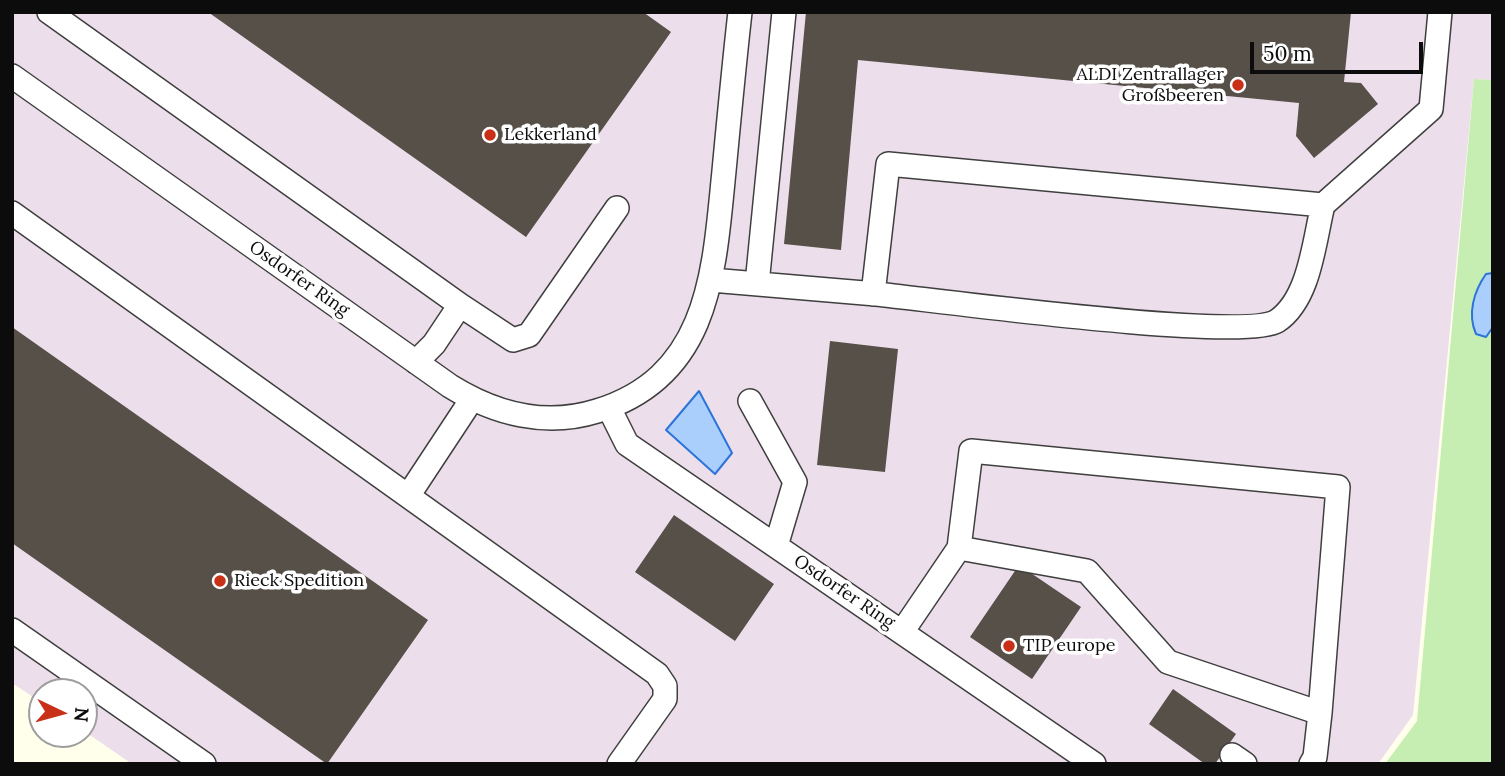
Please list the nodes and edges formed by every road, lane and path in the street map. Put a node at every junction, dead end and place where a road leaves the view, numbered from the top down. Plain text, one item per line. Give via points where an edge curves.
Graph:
1 (49, 12) edge
2 (740, 12) edge
3 (784, 12) edge
4 (1440, 12) edge
5 (12, 76) edge
6 (1323, 205) junction
7 (617, 208) dead end
8 (12, 213) edge
9 (711, 280) junction
10 (757, 284) junction
11 (873, 294) junction
12 (460, 305) junction
13 (416, 362) junction
14 (472, 399) junction
15 (750, 401) dead end
16 (609, 408) junction
17 (408, 496) junction
18 (776, 546) junction
19 (959, 548) junction
20 (12, 630) edge
21 (902, 632) junction
22 (1321, 713) junction
23 (204, 764) edge
24 (619, 764) edge
25 (1094, 764) edge
26 (1311, 764) edge

1 - 12 street
2 - 9 street, Osdorfer Ring
3 - 10 street
4 - 6 street via 1431,110
5 - 13 street, Osdorfer Ring
6 - 11 street via 1293,306 1276,321 1256,328
6 - 11 street via 888,164
7 - 12 street via 529,335 513,340
8 - 17 street
9 - 10 street
9 - 16 street, Osdorfer Ring via 704,309 676,360 643,390
10 - 11 street
12 - 13 street
13 - 14 street, Osdorfer Ring
14 - 16 street, Osdorfer Ring via 541,418
14 - 17 street
15 - 18 street via 795,482
16 - 18 street, Osdorfer Ring via 627,444
17 - 24 street via 657,674 665,686 665,699
18 - 21 street, Osdorfer Ring
19 - 21 street
19 - 22 street via 1087,571 1168,662
19 - 22 street via 971,451 1338,487
20 - 23 street
21 - 25 street, Osdorfer Ring
22 - 26 street

